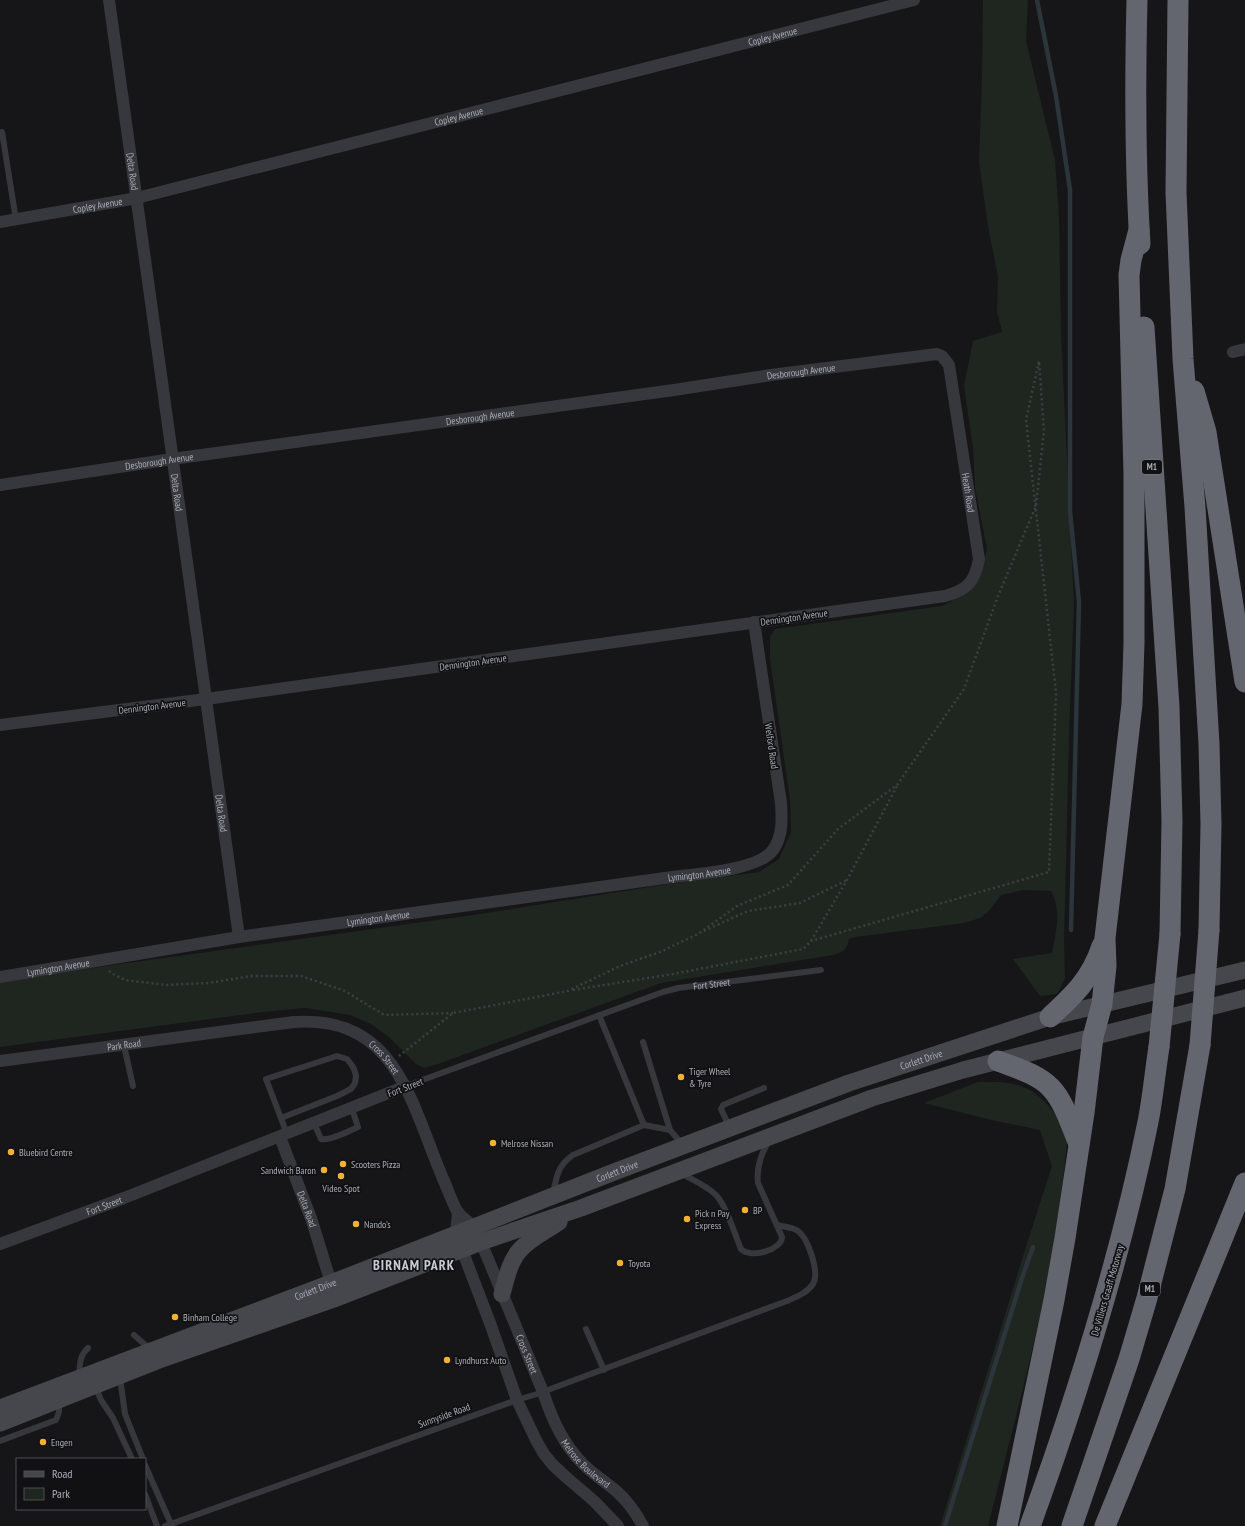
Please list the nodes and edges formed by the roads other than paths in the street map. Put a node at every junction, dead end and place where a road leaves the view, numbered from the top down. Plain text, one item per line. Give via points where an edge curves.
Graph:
1 (109, 0) edge
2 (914, 0) edge
3 (1138, 0) edge
4 (1178, 0) edge
5 (2, 132) dead end
6 (137, 198) junction
7 (16, 220) junction
8 (0, 222) edge
9 (1139, 230) junction
10 (1183, 358) junction
11 (950, 371) joint
12 (172, 459) junction
13 (0, 485) edge
14 (945, 596) joint
15 (754, 622) junction
16 (1245, 682) edge
17 (206, 699) junction
18 (0, 725) edge
19 (758, 862) joint
20 (239, 937) junction
21 (1105, 938) junction
22 (821, 970) dead end
23 (1245, 970) edge
24 (0, 976) edge
25 (1245, 998) edge
26 (1102, 1004) junction
27 (599, 1015) junction
28 (1050, 1017) junction
29 (249, 1028) joint
30 (1093, 1037) junction
31 (643, 1042) dead end
32 (124, 1046) junction
33 (0, 1061) edge
34 (998, 1061) junction
35 (132, 1086) dead end
36 (406, 1086) junction
37 (764, 1088) dead end
38 (352, 1108) junction
39 (281, 1118) junction
40 (314, 1123) junction
41 (644, 1125) junction
42 (730, 1128) junction
43 (670, 1130) junction
44 (283, 1135) junction
45 (773, 1135) junction
46 (1079, 1144) junction
47 (684, 1145) junction
48 (677, 1171) junction
49 (1245, 1183) edge
50 (552, 1196) junction
51 (581, 1208) junction
52 (458, 1212) junction
53 (777, 1225) junction
54 (474, 1227) junction
55 (456, 1234) junction
56 (481, 1242) junction
57 (0, 1244) edge
58 (462, 1250) junction
59 (331, 1283) junction
60 (502, 1294) junction
61 (586, 1329) dead end
62 (134, 1335) dead end
63 (88, 1348) dead end
64 (152, 1351) junction
65 (604, 1370) junction
66 (120, 1376) junction
67 (79, 1379) junction
68 (95, 1385) junction
69 (543, 1392) junction
70 (59, 1399) junction
71 (517, 1400) junction
72 (0, 1408) edge
73 (0, 1423) edge
74 (0, 1441) edge
75 (132, 1458) edge
76 (143, 1458) edge
77 (146, 1468) edge
78 (146, 1497) edge
79 (168, 1525) edge
80 (157, 1526) edge
81 (618, 1526) edge
82 (644, 1526) edge
83 (1007, 1526) edge
84 (1030, 1526) edge
85 (1072, 1526) edge
86 (1105, 1526) edge

1 - 6 street, Delta Road
2 - 6 street, Copley Avenue
3 - 9 highway, M1 via 1135,73
4 - 10 highway, M1 via 1176,192
5 - 7 lane
6 - 7 street, Copley Avenue
6 - 12 street, Delta Road
7 - 8 street, Copley Avenue
9 - 21 highway via 1129,275 1135,514 1132,704
9 - 84 highway, De Villiers Graaff Motorway / M1, bridge via 1168,707 1172,821 1170,934 1159,1047 1148,1121 1119,1248 1076,1394
10 - 16 highway via 1206,432
10 - 85 highway, M1, bridge via 1195,507 1209,744 1211,824 1209,930 1200,1045 1175,1189 1147,1298
11 - 12 street, Desborough Avenue via 942,356 929,354
11 - 14 street, Heath Road via 979,559 977,571 966,588
12 - 13 street, Desborough Avenue
12 - 17 street, Delta Road
14 - 15 street, Dennington Avenue
15 - 17 street, Dennington Avenue
15 - 19 street, Welford Road via 782,817 777,843 766,858
17 - 18 street, Dennington Avenue
17 - 20 street, Delta Road
19 - 20 street, Lymington Avenue via 672,878
20 - 24 street, Lymington Avenue
21 - 26 highway via 1106,966
21 - 28 highway via 1093,969 1078,991
22 - 27 lane, Fort Street via 678,988
23 - 26 main road, Corlett Drive
25 - 30 main road, Corlett Drive
26 - 28 main road, Corlett Drive
26 - 30 highway
27 - 36 lane, Fort Street
27 - 41 lane
28 - 42 main road, Corlett Drive via 849,1083
29 - 32 street, Park Road
29 - 36 street, Cross Street via 312,1021 341,1026 365,1037 381,1051
30 - 34 main road, Corlett Drive
30 - 46 highway
31 - 43 lane
32 - 33 street, Park Road
32 - 35 lane
34 - 45 main road, Corlett Drive via 916,1083
34 - 46 highway via 1029,1074 1051,1088
36 - 38 street, Fort Street
36 - 52 street, Cross Street
37 - 42 lane via 723,1105
38 - 40 street, Fort Street
38 - 40 lane via 358,1127 325,1140 321,1139
39 - 39 lane via 266,1079 337,1056 351,1064 356,1076 351,1089
39 - 44 lane
40 - 44 street, Fort Street
41 - 43 lane
41 - 50 lane via 565,1160 556,1176
42 - 47 main road, Corlett Drive
43 - 47 lane
44 - 57 street, Fort Street
44 - 59 street, Delta Road
45 - 48 main road, Corlett Drive
45 - 53 lane via 761,1156 757,1176
46 - 83 highway via 1054,1300
47 - 50 main road, Corlett Drive
48 - 51 main road, Corlett Drive
48 - 53 lane via 716,1195 744,1252 754,1254 779,1245 782,1237
49 - 86 highway
50 - 54 main road, Corlett Drive
51 - 56 main road, Corlett Drive
51 - 60 main road via 519,1251 513,1260
52 - 54 street, Cross Street
52 - 55 street, Cross Street
53 - 65 lane, Sunnyside Road via 792,1228 804,1237 814,1264 815,1280 806,1292
54 - 55 main road, Corlett Drive
54 - 56 street, Cross Street
55 - 58 street, Cross Street
55 - 59 main road, Corlett Drive
56 - 58 main road, Corlett Drive
56 - 60 street, Cross Street
58 - 66 main road, Corlett Drive
58 - 71 street, Cross Street
59 - 64 main road, Corlett Drive
60 - 69 street, Cross Street
61 - 65 lane
62 - 64 lane
63 - 67 lane via 80,1358
64 - 67 main road, Corlett Drive
65 - 69 lane, Sunnyside Road
66 - 68 main road, Corlett Drive
66 - 76 lane via 125,1414
67 - 72 main road, Corlett Drive
68 - 70 main road, Corlett Drive
68 - 75 lane via 101,1400 114,1418
69 - 71 lane, Sunnyside Road
69 - 82 street, Melrose Boulevard via 557,1427 576,1456 627,1502
70 - 73 main road, Corlett Drive
70 - 74 lane via 56,1420
71 - 79 lane, Sunnyside Road
71 - 81 street via 544,1454
77 - 79 lane
78 - 80 lane

